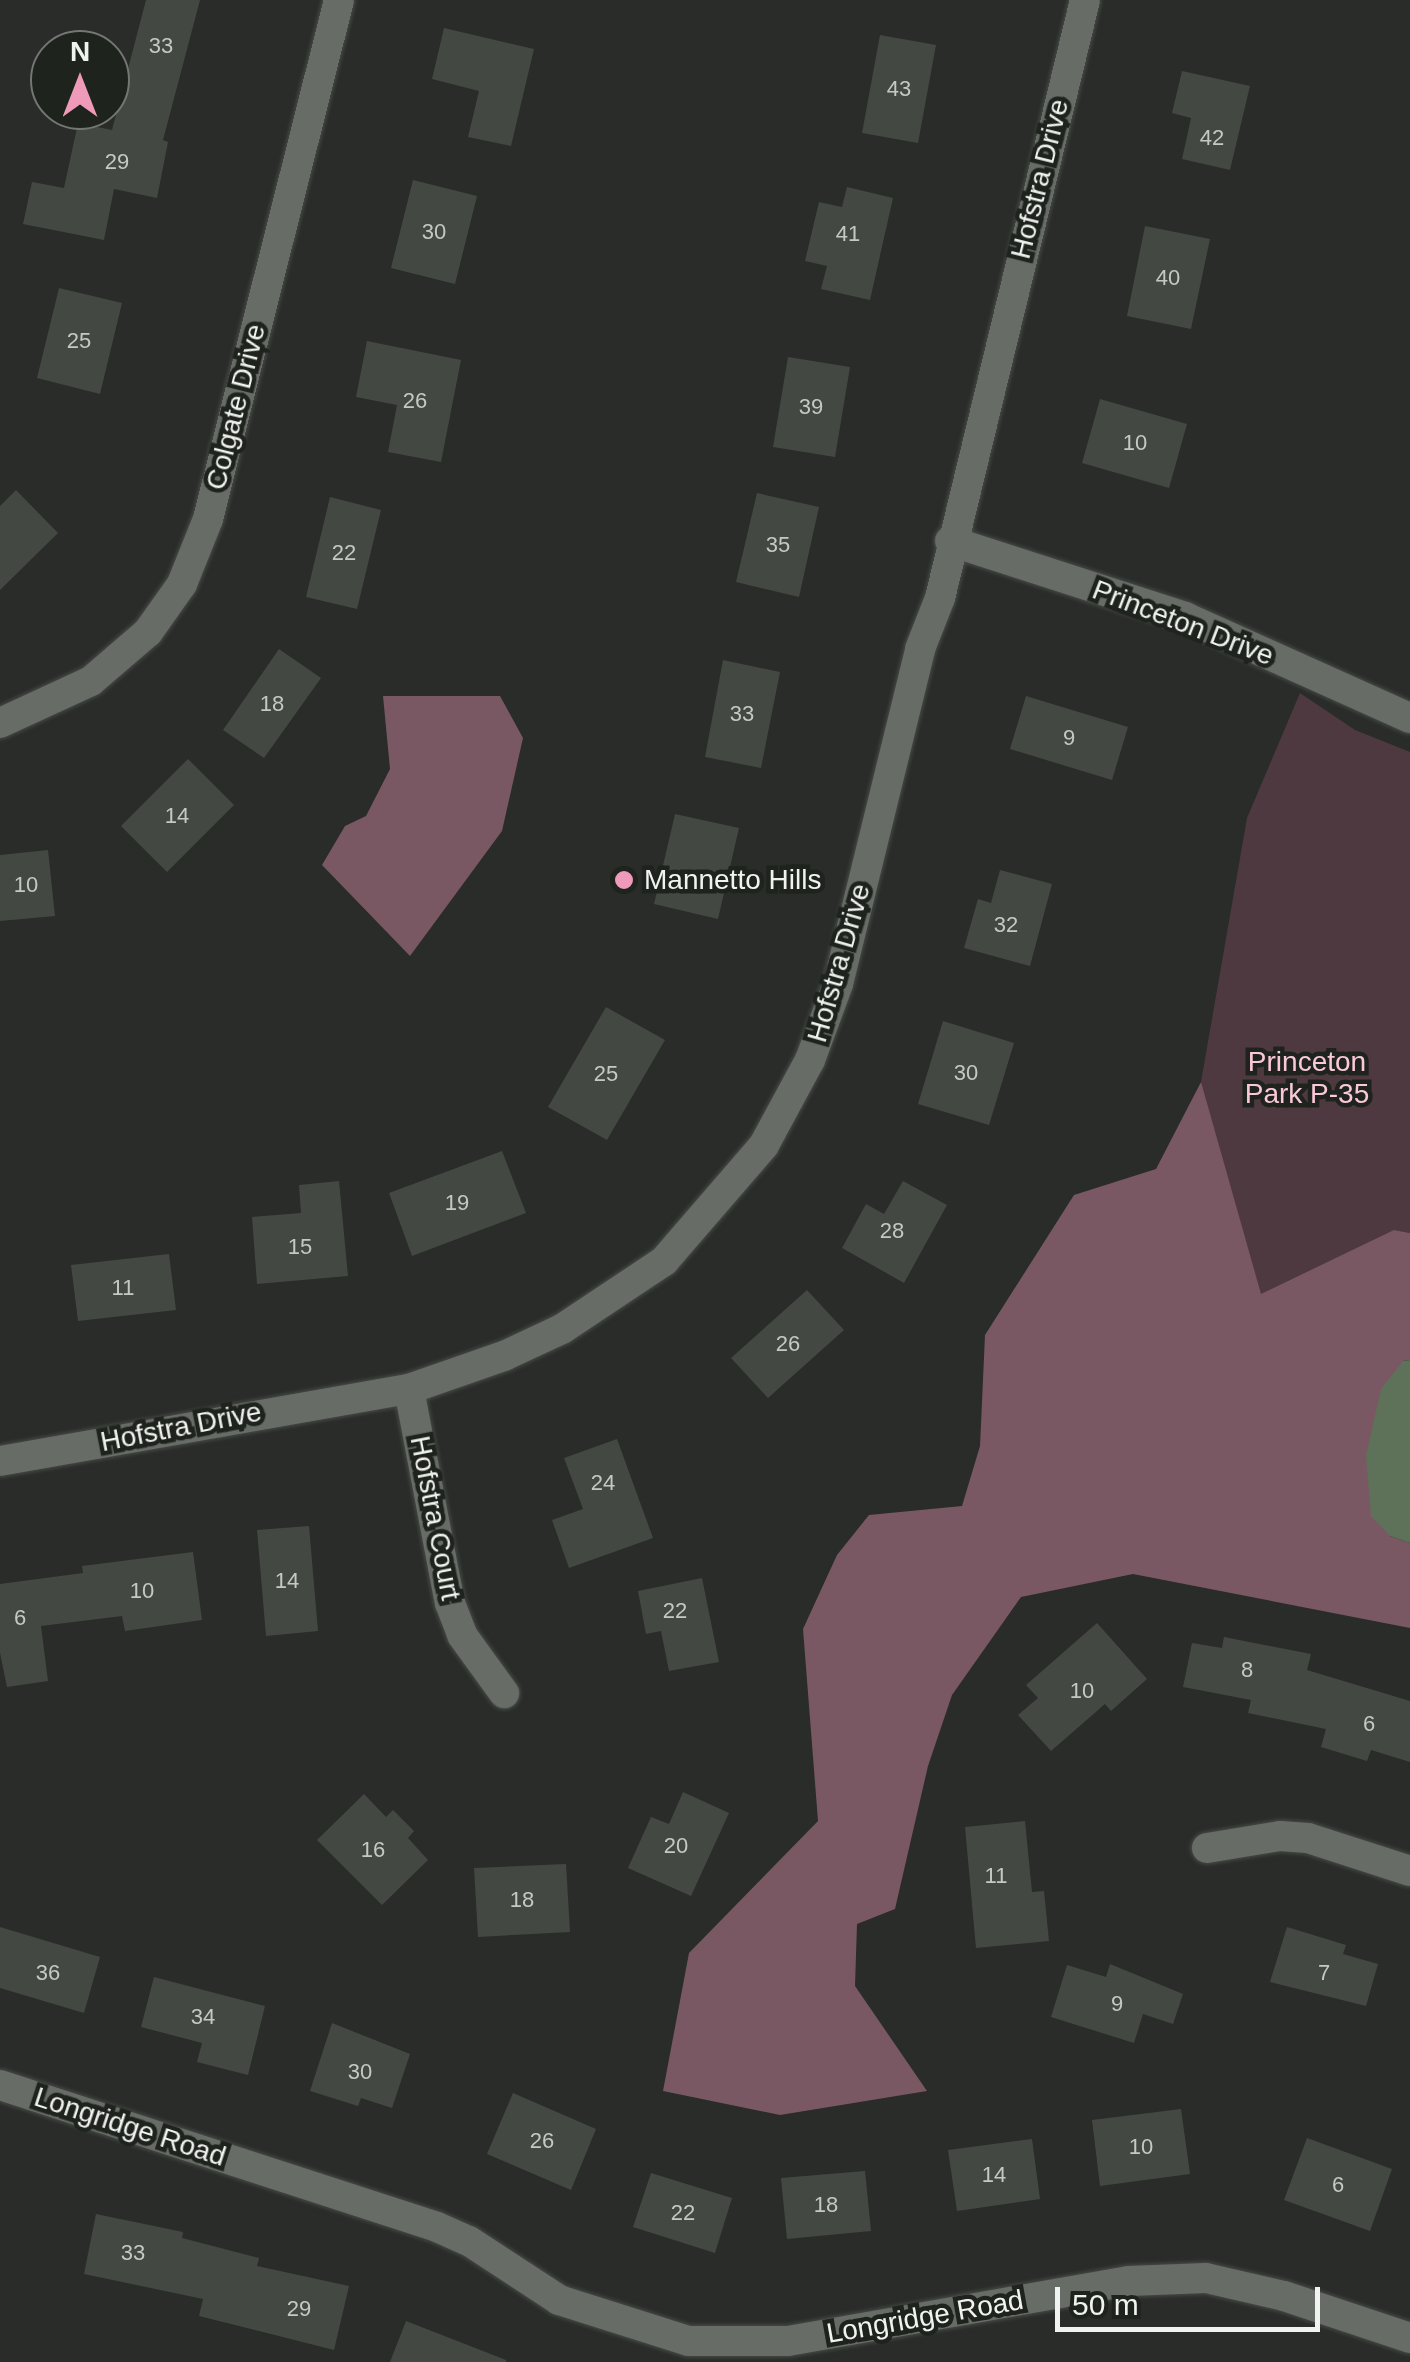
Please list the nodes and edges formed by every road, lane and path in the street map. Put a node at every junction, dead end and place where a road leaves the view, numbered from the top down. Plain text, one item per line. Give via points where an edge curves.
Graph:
1 (339, 0) edge
2 (1085, 0) edge
3 (950, 542) junction
4 (1410, 718) edge
5 (0, 724) edge
6 (409, 1389) junction
7 (0, 1461) edge
8 (504, 1693) dead end
9 (1207, 1848) dead end
10 (1410, 1872) edge
11 (0, 2086) edge
12 (1410, 2338) edge

1 - 5 street, Colgate Drive via 208,519 182,584 148,632 91,681
2 - 3 street, Hofstra Drive
3 - 4 street, Princeton Drive via 1184,617
3 - 6 street, Hofstra Drive via 838,984 810,1060 764,1145 664,1261 612,1299 504,1356
6 - 7 street, Hofstra Drive
6 - 8 street, Hofstra Court via 450,1603 462,1635
9 - 10 street via 1308,1838
11 - 12 street, Longridge Road via 437,2226 560,2300 688,2341 788,2342 1129,2281 1206,2278

